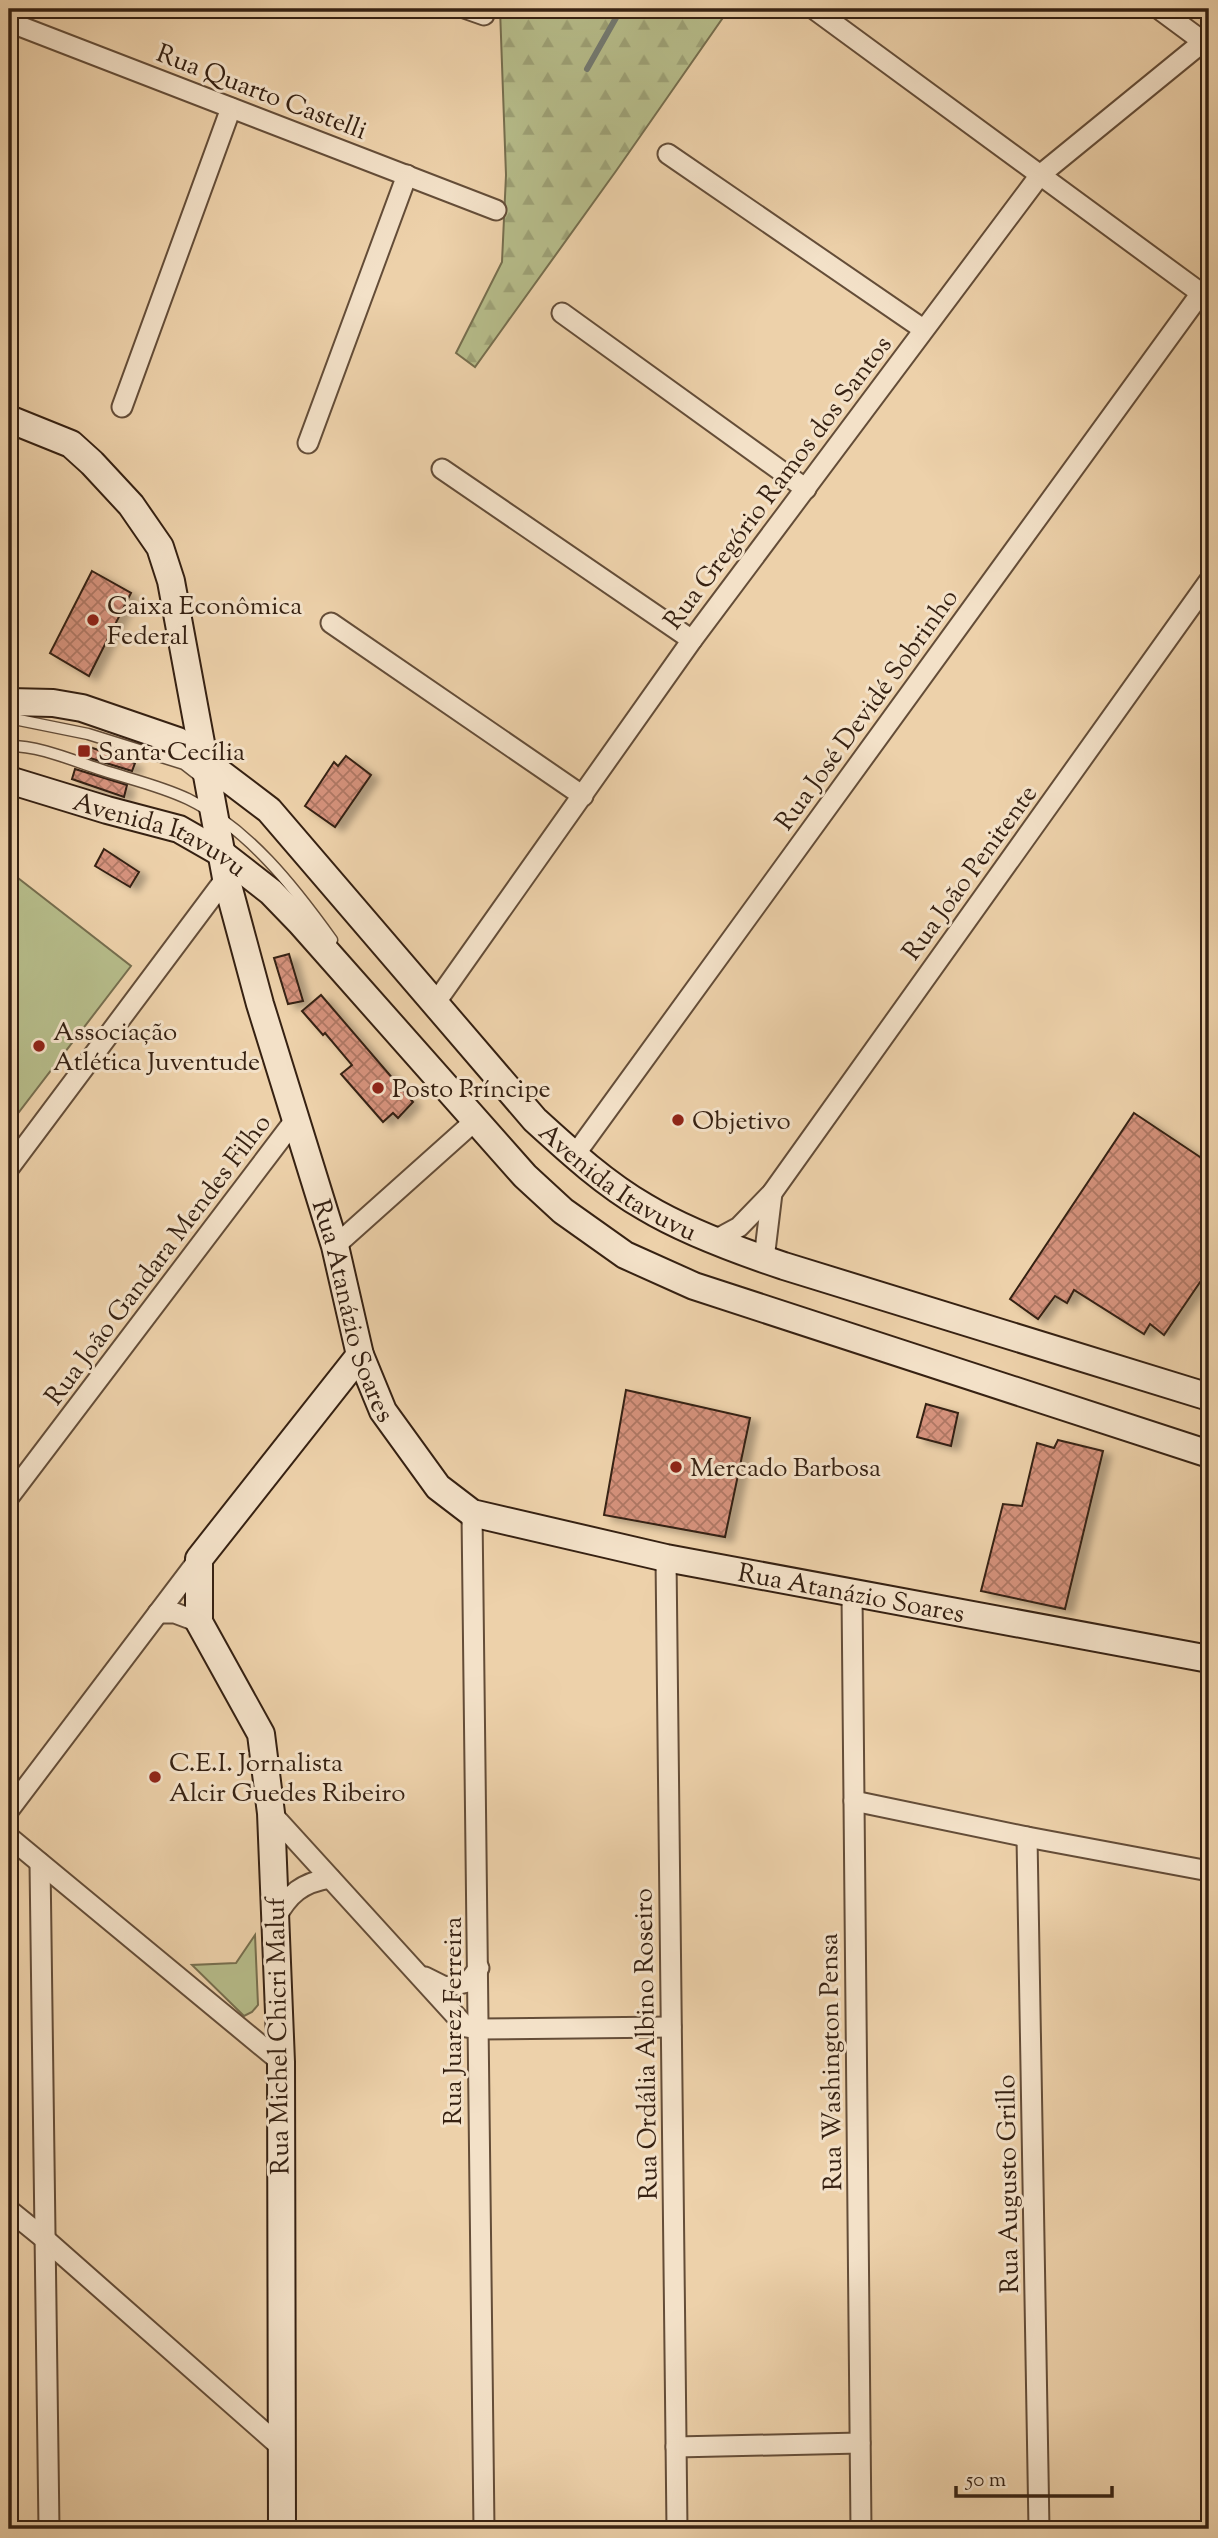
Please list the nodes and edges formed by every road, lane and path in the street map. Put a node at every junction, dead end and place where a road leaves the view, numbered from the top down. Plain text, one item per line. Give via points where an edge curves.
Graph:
1 (814, 9) edge
2 (1159, 9) edge
3 (9, 22) edge
4 (1208, 42) edge
5 (231, 108) junction
6 (668, 154) dead end
7 (407, 175) junction
8 (1040, 175) junction
9 (496, 210) dead end
10 (1205, 296) edge
11 (562, 313) dead end
12 (923, 328) junction
13 (122, 407) dead end
14 (9, 419) edge
15 (308, 443) dead end
16 (442, 469) dead end
17 (806, 489) junction
18 (1209, 581) edge
19 (331, 623) dead end
20 (692, 640) junction
21 (9, 706) edge
22 (9, 746) edge
23 (9, 780) edge
24 (214, 787) junction
25 (583, 796) junction
26 (269, 810) junction
27 (223, 866) junction
28 (436, 1002) junction
29 (386, 1016) junction
30 (492, 1068) junction
31 (295, 1119) junction
32 (477, 1119) junction
33 (574, 1156) junction
34 (9, 1168) edge
35 (772, 1193) junction
36 (715, 1240) junction
37 (335, 1246) junction
38 (764, 1259) junction
39 (360, 1355) junction
40 (1209, 1397) edge
41 (1209, 1454) edge
42 (9, 1497) edge
43 (472, 1513) junction
44 (666, 1558) junction
45 (199, 1559) junction
46 (852, 1594) junction
47 (158, 1613) junction
48 (199, 1622) junction
49 (1209, 1659) edge
50 (854, 1801) junction
51 (9, 1810) edge
52 (271, 1813) junction
53 (1027, 1837) junction
54 (9, 1838) edge
55 (40, 1863) junction
56 (1209, 1871) edge
57 (330, 1878) junction
58 (275, 1919) junction
59 (479, 1968) junction
60 (417, 1974) junction
61 (671, 2027) junction
62 (478, 2029) junction
63 (281, 2062) junction
64 (9, 2210) edge
65 (46, 2240) junction
66 (860, 2444) junction
67 (282, 2447) junction
68 (676, 2447) junction
69 (49, 2529) edge
70 (282, 2529) edge
71 (484, 2529) edge
72 (677, 2529) edge
73 (861, 2529) edge
74 (1039, 2529) edge

1 - 8 street
2 - 4 street
3 - 5 street, Rua Quarto Castelli
4 - 8 street, Rua Gregório Ramos dos Santos
5 - 7 street, Rua Quarto Castelli
5 - 13 street
6 - 12 street
7 - 9 street, Rua Quarto Castelli
7 - 15 street
8 - 10 street
8 - 12 street, Rua Gregório Ramos dos Santos
10 - 33 street, Rua José Devidé Sobrinho
11 - 17 street
12 - 17 street, Rua Gregório Ramos dos Santos
14 - 24 street, Rua Atanázio Soares via 71,444 131,505 160,547
16 - 20 street
17 - 20 street, Rua Gregório Ramos dos Santos
18 - 35 street, Rua João Penitente
19 - 25 street
20 - 25 street, Rua Gregório Ramos dos Santos
21 - 24 street, Avenida Itavuvu via 53,703 82,708 178,741
22 - 24 lane via 36,748 186,798
23 - 27 street, Avenida Itavuvu via 179,829
24 - 26 street, Avenida Itavuvu
24 - 26 lane
24 - 27 street, Rua Atanázio Soares
24 - 29 lane via 251,844 304,901
25 - 28 street, Rua Gregório Ramos dos Santos
26 - 28 street, Avenida Itavuvu
27 - 29 street, Avenida Itavuvu via 271,892
27 - 31 street, Rua Atanázio Soares
27 - 34 street
28 - 30 street, Avenida Itavuvu
29 - 32 street, Avenida Itavuvu
30 - 32 street via 495,1093
30 - 33 street, Avenida Itavuvu via 535,1120
31 - 37 street, Rua Atanázio Soares
31 - 42 street, Rua João Gandara Mendes Filho
32 - 37 street
32 - 41 street, Avenida Itavuvu via 563,1211 625,1255 694,1286
33 - 36 street, Avenida Itavuvu via 645,1207
35 - 36 street, Rua João Penitente via 739,1227
35 - 38 street, Rua João Penitente
36 - 38 street, Avenida Itavuvu
37 - 39 street, Rua Atanázio Soares
38 - 40 street, Avenida Itavuvu
39 - 43 street, Rua Atanázio Soares via 383,1410 438,1487
39 - 45 street
43 - 44 street, Rua Atanázio Soares
43 - 59 street, Rua Juarez Ferreira
44 - 46 street, Rua Atanázio Soares
44 - 61 street, Rua Ordália Albino Roseiro
45 - 47 street
45 - 48 street, Rua Michel Chicri Maluf
46 - 49 street, Rua Atanázio Soares
46 - 50 street, Rua Washington Pensa
47 - 48 street via 175,1613
47 - 51 street
48 - 52 street, Rua Michel Chicri Maluf via 261,1734
50 - 53 street
50 - 66 street, Rua Washington Pensa
52 - 57 street
52 - 58 street, Rua Michel Chicri Maluf
53 - 56 street
53 - 74 street, Rua Augusto Grillo
54 - 55 street
55 - 63 street
55 - 65 street
57 - 58 street via 308,1882 283,1904
57 - 60 street
58 - 63 street, Rua Michel Chicri Maluf
59 - 60 street via 468,1982 445,1987
59 - 62 street, Rua Juarez Ferreira
60 - 62 street via 466,2027
61 - 62 street
61 - 68 street, Rua Ordália Albino Roseiro
62 - 71 street, Rua Juarez Ferreira
63 - 67 street, Rua Michel Chicri Maluf
64 - 65 street
65 - 67 street
65 - 69 street
66 - 68 street
66 - 73 street, Rua Washington Pensa
67 - 70 street, Rua Michel Chicri Maluf
68 - 72 street, Rua Ordália Albino Roseiro

